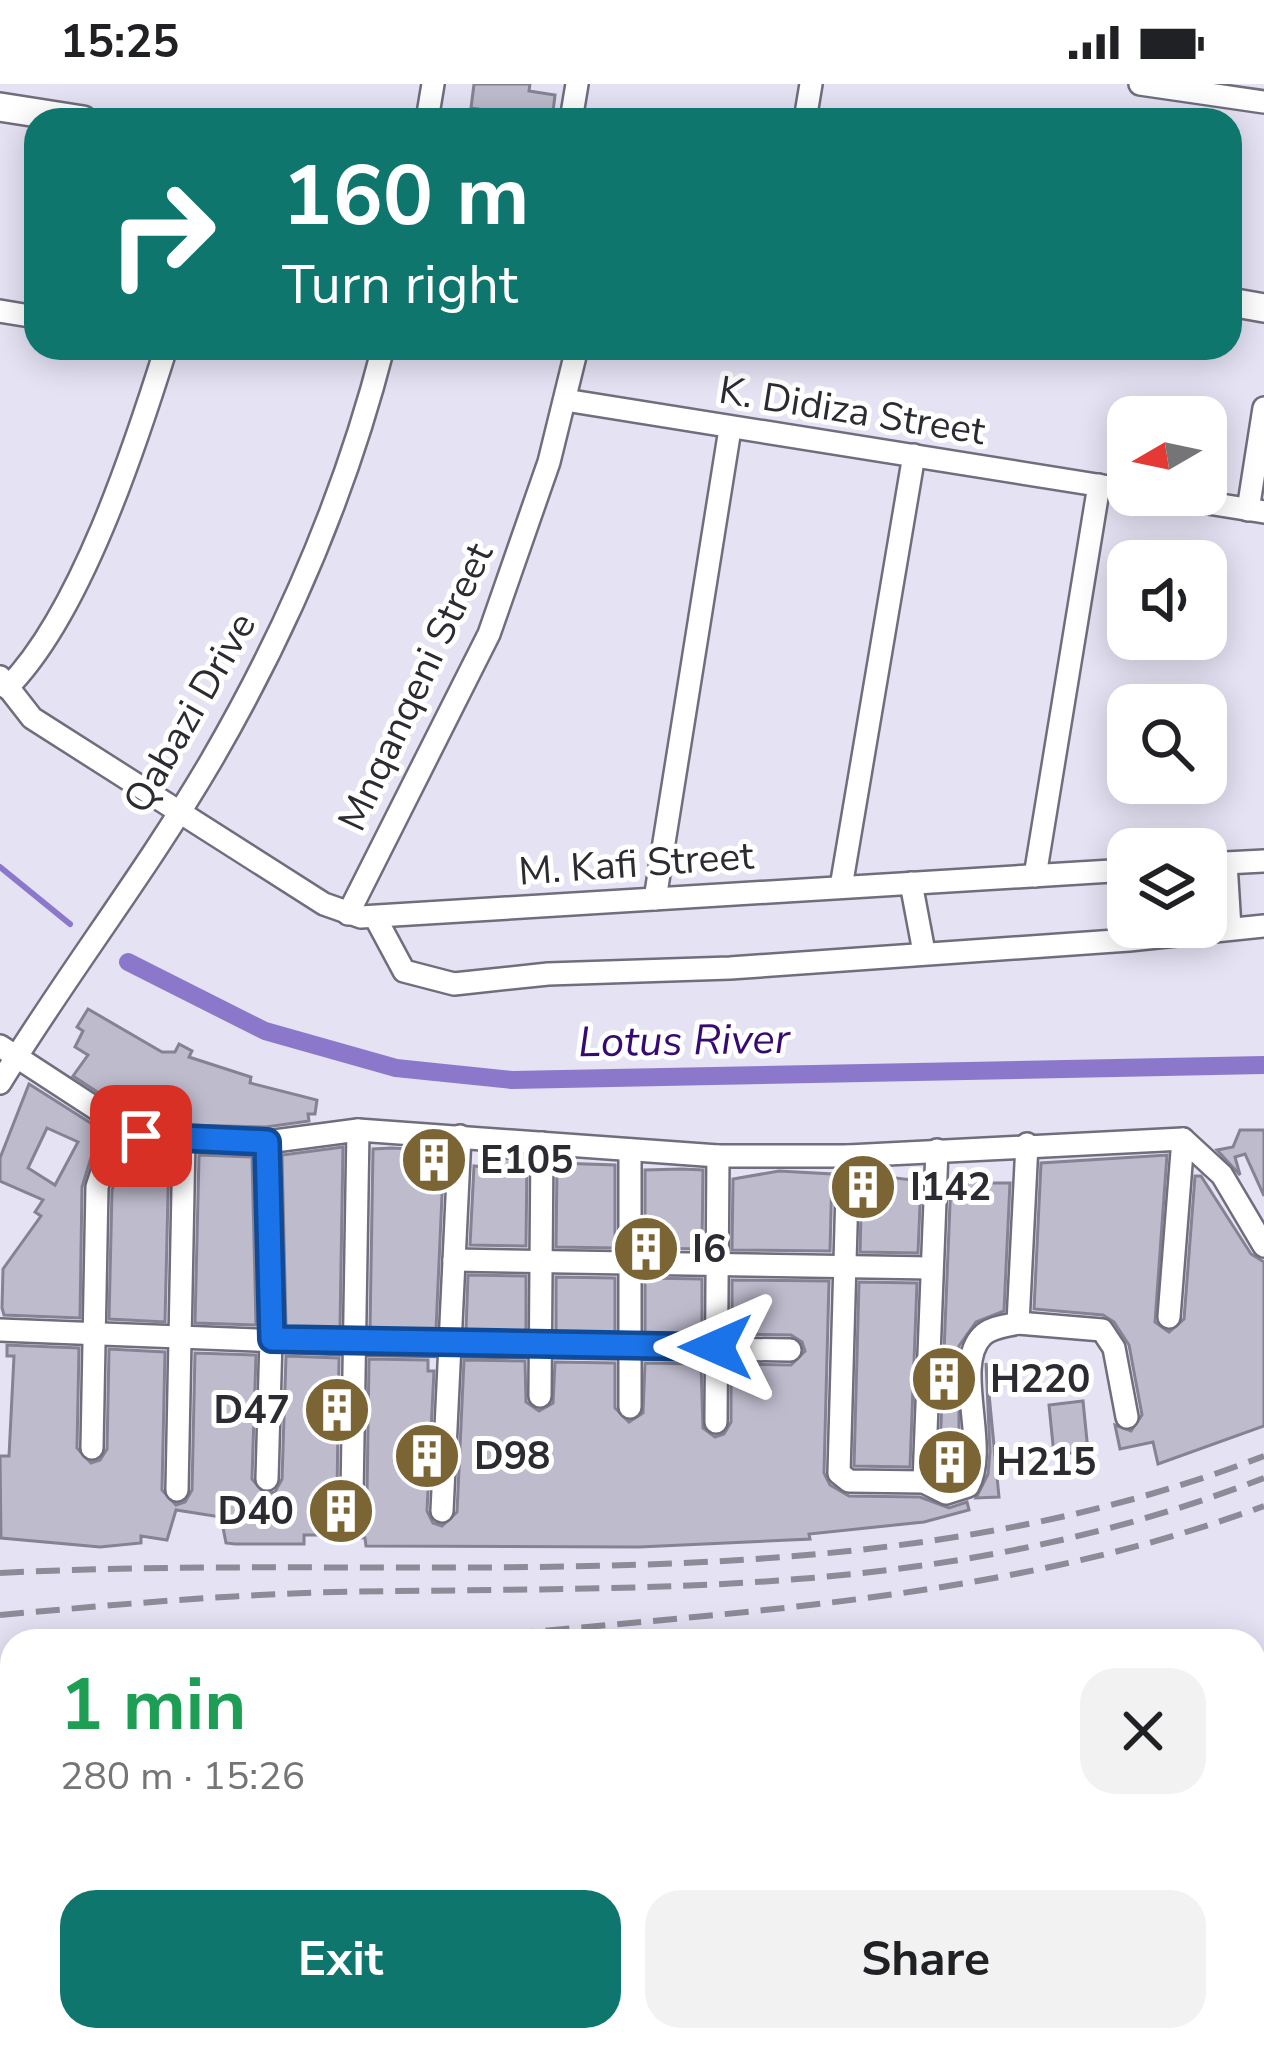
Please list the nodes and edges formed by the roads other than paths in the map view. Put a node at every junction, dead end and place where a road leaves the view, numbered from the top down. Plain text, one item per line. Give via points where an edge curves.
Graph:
1 (1140, 84) edge
2 (1264, 103) edge
3 (162, 360) edge
4 (378, 360) edge
5 (574, 360) edge
6 (565, 400) junction
7 (1264, 408) edge
8 (730, 429) junction
9 (914, 455) junction
10 (1099, 485) junction
11 (1107, 486) edge
12 (1256, 511) edge
13 (3, 683) edge
14 (177, 813) junction
15 (1264, 861) edge
16 (1227, 863) edge
17 (1107, 871) edge
18 (1035, 876) junction
19 (911, 883) junction
20 (842, 887) junction
21 (655, 899) junction
22 (348, 914) junction
23 (1227, 914) edge
24 (375, 917) junction
25 (1264, 926) edge
26 (1230, 928) junction
27 (924, 952) junction
28 (9, 1050) edge
29 (0, 1083) edge
30 (118, 1123) junction
31 (358, 1130) junction
32 (460, 1136) junction
33 (1184, 1139) junction
34 (184, 1140) junction
35 (267, 1142) junction
36 (542, 1143) junction
37 (1027, 1144) junction
38 (631, 1150) junction
39 (937, 1150) junction
40 (718, 1156) junction
41 (848, 1156) junction
42 (1264, 1246) edge
43 (454, 1260) junction
44 (542, 1262) junction
45 (716, 1262) junction
46 (630, 1264) junction
47 (843, 1264) junction
48 (931, 1268) junction
49 (1169, 1317) dead end
50 (1018, 1323) junction
51 (0, 1330) edge
52 (94, 1336) junction
53 (180, 1338) junction
54 (272, 1339) junction
55 (450, 1343) junction
56 (356, 1344) junction
57 (541, 1346) junction
58 (629, 1347) junction
59 (716, 1347) junction
60 (790, 1350) dead end
61 (540, 1396) dead end
62 (630, 1407) dead end
63 (1127, 1417) dead end
64 (716, 1422) dead end
65 (92, 1448) dead end
66 (267, 1479) dead end
67 (925, 1482) junction
68 (177, 1490) dead end
69 (352, 1496) dead end
70 (442, 1511) dead end

1 - 2 street
3 - 13 street via 104,521 64,601
4 - 14 street, Qabazi Drive via 305,576
5 - 6 street, Mnqanqeni Street
6 - 8 street, K. Didiza Street
6 - 22 street, Mnqanqeni Street via 489,634
7 - 12 street
8 - 9 street, K. Didiza Street
8 - 21 street
9 - 10 street, K. Didiza Street
9 - 20 street
10 - 11 street, K. Didiza Street
10 - 18 street
13 - 14 street, M. Kafi Street via 32,718
14 - 22 street, M. Kafi Street
14 - 28 street, Qabazi Drive via 85,954
15 - 16 street
17 - 18 street, M. Kafi Street
18 - 19 street, M. Kafi Street
19 - 20 street, M. Kafi Street
19 - 27 street
20 - 21 street, M. Kafi Street
21 - 24 street, M. Kafi Street
22 - 24 street, M. Kafi Street
23 - 26 street
24 - 27 street via 404,971 454,984
25 - 26 street
26 - 27 street
28 - 29 street, Qabazi Drive
28 - 30 street
30 - 34 street via 141,1136
30 - 52 street via 97,1187
31 - 32 street
31 - 35 street
31 - 56 street
32 - 36 street
32 - 43 street
33 - 37 street
33 - 42 street via 1222,1175
33 - 49 street
34 - 35 street
34 - 53 street
35 - 54 street
36 - 38 street
36 - 44 street
37 - 39 street
37 - 50 street
38 - 40 street
38 - 46 street
39 - 41 street
39 - 48 street
40 - 41 street
40 - 45 street
41 - 47 street
43 - 44 street
43 - 55 street
44 - 46 street
44 - 57 street
45 - 46 street
45 - 47 street
45 - 59 street
46 - 58 street
47 - 48 street
47 - 67 street via 840,1477
48 - 67 street
50 - 63 street via 1102,1330 1114,1348
50 - 67 street via 983,1334 975,1349 972,1478 960,1491
51 - 52 street
52 - 53 street
52 - 65 street
53 - 54 street
53 - 68 street
54 - 56 street
54 - 66 street
55 - 56 street
55 - 57 street
55 - 70 street
56 - 69 street
57 - 58 street
57 - 61 street
58 - 59 street
58 - 62 street
59 - 60 street
59 - 64 street

